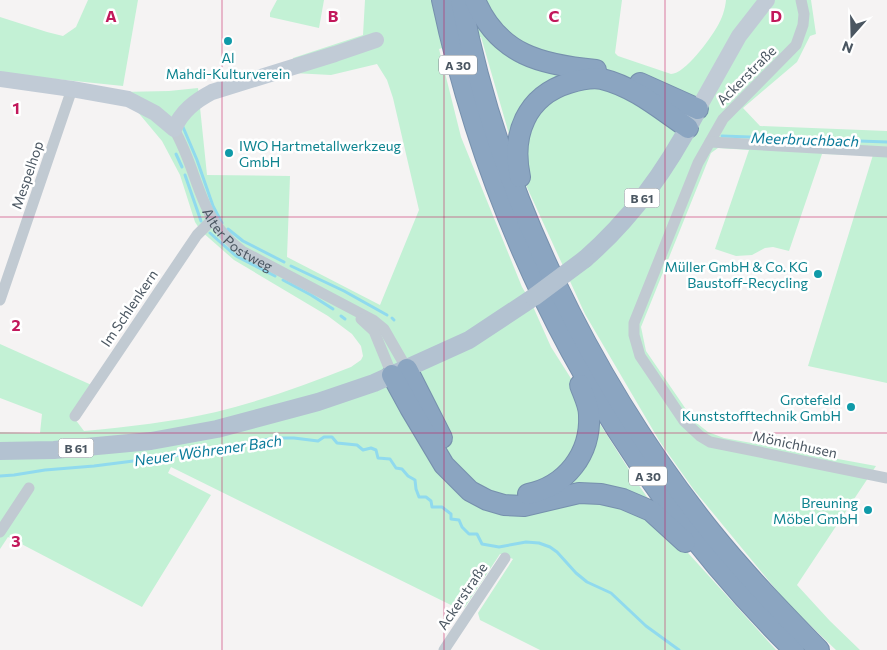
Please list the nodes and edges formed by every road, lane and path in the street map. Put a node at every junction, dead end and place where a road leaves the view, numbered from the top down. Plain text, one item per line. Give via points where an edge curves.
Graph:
1 (442, 0) edge
2 (461, 0) edge
3 (475, 0) edge
4 (767, 0) edge
5 (801, 0) edge
6 (376, 40) dead end
7 (0, 79) edge
8 (72, 89) junction
9 (698, 108) junction
10 (688, 128) junction
11 (174, 129) junction
12 (710, 142) junction
13 (887, 152) edge
14 (212, 220) junction
15 (528, 220) junction
16 (0, 300) edge
17 (349, 307) junction
18 (634, 335) joint
19 (569, 350) junction
20 (400, 372) junction
21 (75, 416) dead end
22 (0, 451) edge
23 (887, 478) edge
24 (28, 488) dead end
25 (0, 532) edge
26 (505, 558) dead end
27 (740, 593) junction
28 (444, 650) edge
29 (794, 650) edge
30 (819, 650) edge

1 - 19 highway, A 30 via 476,129 500,198
2 - 15 highway, A 30 via 491,120
3 - 9 highway via 494,32 514,49 532,58 620,74
4 - 9 street via 739,36
5 - 12 street, Ackerstraße via 803,25 796,45 737,103
6 - 11 street via 212,92 198,99 178,119
7 - 8 street, Alter Postweg
8 - 11 street, Alter Postweg via 128,99 155,112
8 - 16 street, Mespelhop
9 - 10 main road, B 61
10 - 15 highway via 645,98 600,78 556,87 533,106 521,126 516,148
10 - 20 main road, B 61, bridge via 642,198 585,259 555,283 469,340
11 - 14 street, Alter Postweg via 191,163
12 - 13 street
12 - 18 street, Ackerstraße via 698,163 634,323
14 - 17 street, Alter Postweg via 242,251
14 - 21 street, Im Schlenkern via 197,234
15 - 30 highway, A 30 via 572,316 620,403 658,460 749,577
17 - 20 street, Alter Postweg via 374,331
17 - 20 street, Alter Postweg via 384,329
18 - 23 street, Mönichhusen via 640,356 684,421 710,442
19 - 20 highway via 589,413 588,435 580,457 567,475 552,486 530,494 499,493 460,469
19 - 27 highway, A 30 via 640,465 687,530
20 - 22 main road, B 61 via 326,399 217,429 151,441 54,450
20 - 27 highway via 410,408 444,464 470,491 487,500 524,506 578,493 623,498 651,511
24 - 25 street
26 - 28 street, Ackerstraße
27 - 29 highway, A 30

